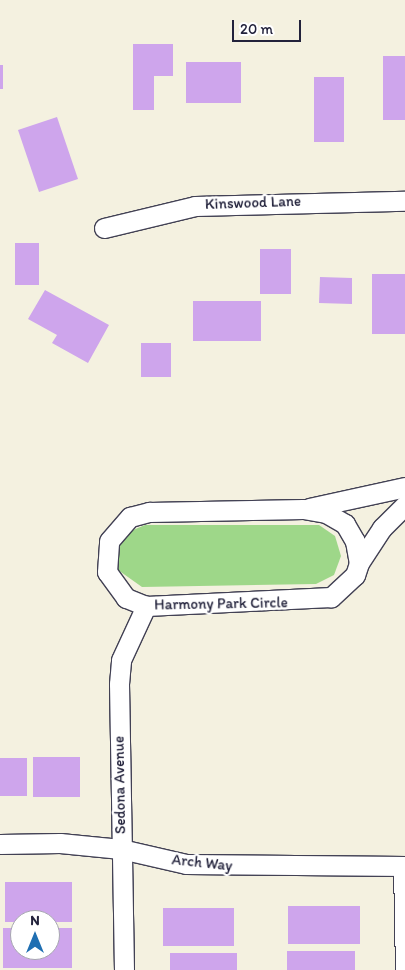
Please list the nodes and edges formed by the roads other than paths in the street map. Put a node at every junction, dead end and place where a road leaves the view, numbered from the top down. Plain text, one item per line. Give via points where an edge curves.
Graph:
1 (405, 201) edge
2 (104, 228) dead end
3 (405, 487) edge
4 (405, 506) edge
5 (303, 509) junction
6 (359, 563) junction
7 (146, 606) junction
8 (0, 844) edge
9 (121, 849) junction
10 (404, 866) edge
11 (124, 970) edge
12 (405, 970) edge

1 - 2 street, Kinswood Lane via 195,206
3 - 5 street, Harmony Park Circle
4 - 6 street, Harmony Park Circle via 382,528
5 - 6 street, Harmony Park Circle via 326,513 345,524 355,541
5 - 7 street, Harmony Park Circle via 149,512 130,517 108,541 107,572 126,598
6 - 7 street, Harmony Park Circle via 355,575 331,597
7 - 9 street, Sedona Avenue via 121,660
8 - 9 street, Arch Way via 60,843
9 - 10 street, Arch Way via 186,864
9 - 11 street, Sedona Avenue
10 - 12 street

